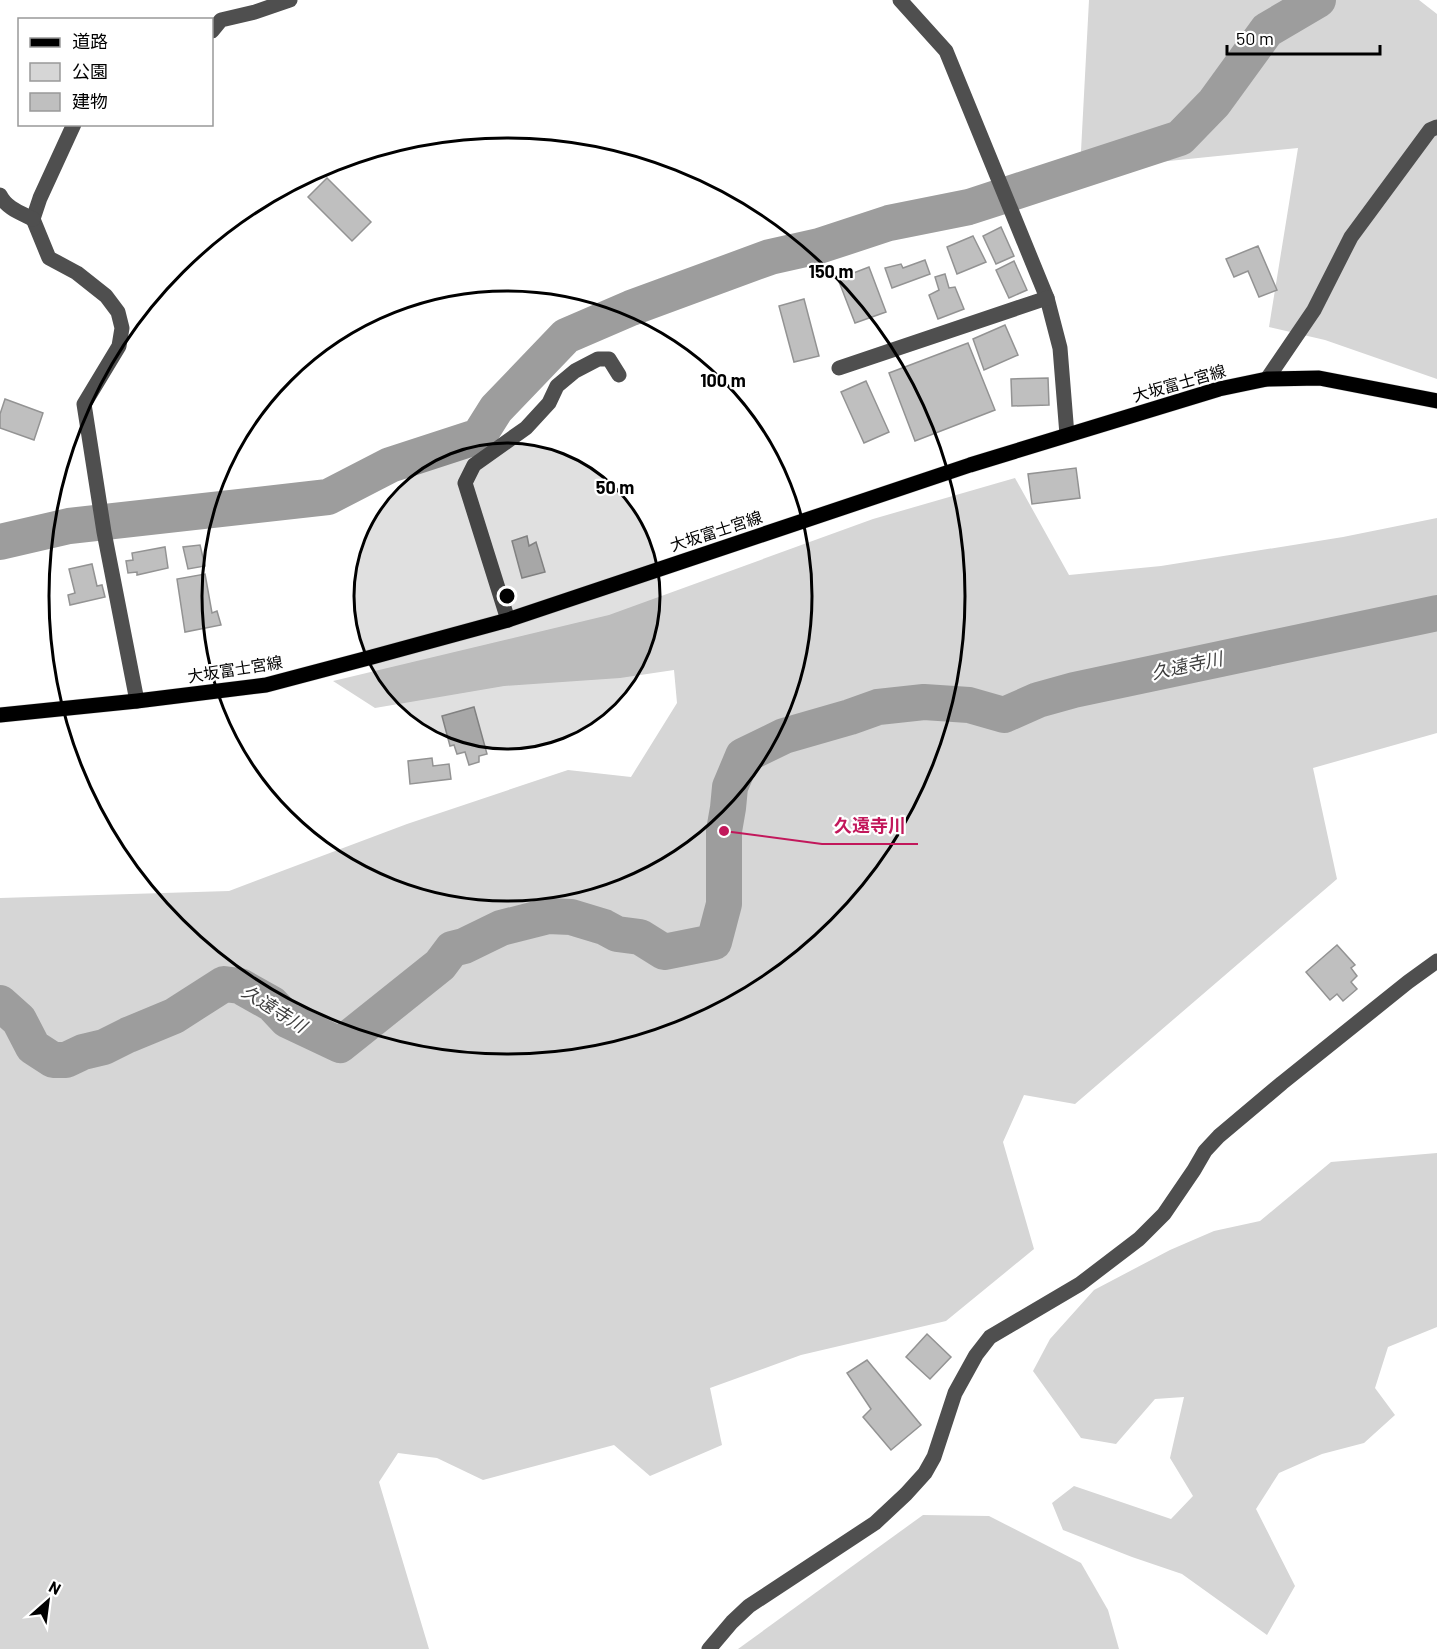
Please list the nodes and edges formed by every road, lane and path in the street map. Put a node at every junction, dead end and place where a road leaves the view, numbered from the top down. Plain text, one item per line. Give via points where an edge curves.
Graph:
1 (290, 0) edge
2 (900, 0) edge
3 (213, 30) edge
4 (73, 126) edge
5 (1437, 127) edge
6 (0, 195) edge
7 (33, 219) junction
8 (1047, 298) junction
9 (839, 368) dead end
10 (619, 375) dead end
11 (1267, 379) junction
12 (1437, 401) edge
13 (1066, 435) junction
14 (508, 620) junction
15 (137, 701) junction
16 (0, 715) edge
17 (1437, 961) edge
18 (709, 1649) edge

1 - 3 street via 221,20
2 - 8 street via 946,51
4 - 7 street
5 - 11 street via 1430,130 1351,237 1314,310
6 - 7 street via 3,202
7 - 15 street via 49,258 77,273 106,296 118,312 122,328 119,346 84,404
8 - 9 street
8 - 13 street via 1060,348
10 - 14 street via 609,359 598,359 575,371 557,386 549,403 526,428 474,465 465,483
11 - 12 main road, 大坂富士宮線 via 1318,378
11 - 13 main road, 大坂富士宮線 via 1219,389
13 - 14 main road, 大坂富士宮線
14 - 15 main road, 大坂富士宮線 via 266,685
15 - 16 main road, 大坂富士宮線
17 - 18 street via 1220,1136 1205,1151 1164,1214 1139,1239 1080,1284 990,1337 955,1393 934,1457 919,1480 875,1523 749,1606

